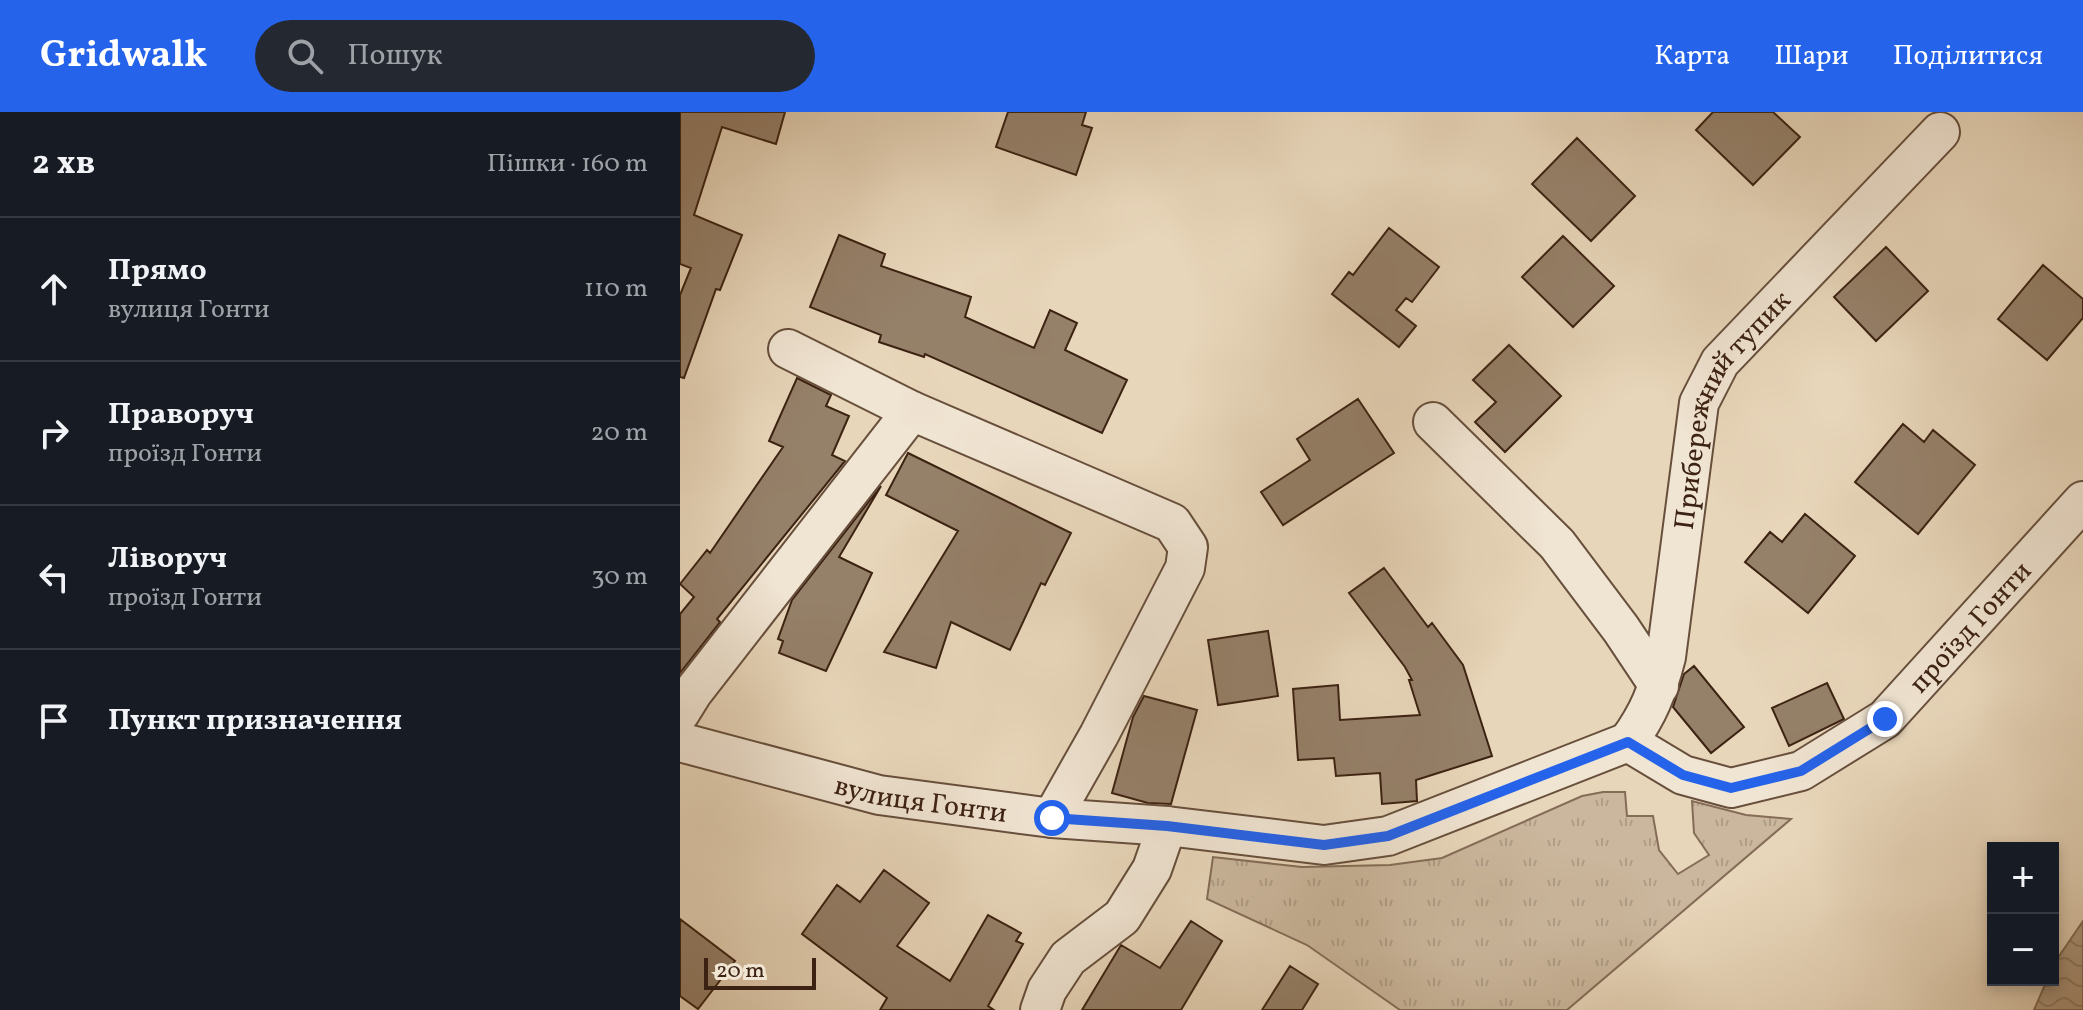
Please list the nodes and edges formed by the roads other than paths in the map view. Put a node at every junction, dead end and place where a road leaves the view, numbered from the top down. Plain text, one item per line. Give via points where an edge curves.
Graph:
1 (1940, 132) dead end
2 (788, 349) dead end
3 (912, 411) junction
4 (1433, 422) dead end
5 (2083, 501) edge
6 (1659, 686) junction
7 (680, 713) edge
8 (680, 742) edge
9 (1628, 742) junction
10 (1052, 818) junction
11 (1167, 826) junction
12 (1040, 1010) edge

1 - 6 street, Прибережний тупик via 1720,362 1699,403
2 - 3 street
3 - 7 street
3 - 10 street via 1172,523 1188,547 1185,568
4 - 6 street via 1557,544
5 - 9 street, проїзд Гонти via 1885,719 1801,771 1731,788 1683,775
6 - 9 street, Прибережний тупик
8 - 10 street, вулиця Гонти via 879,795
9 - 11 street, вулиця Гонти via 1388,836 1324,845
10 - 11 street, вулиця Гонти
11 - 12 street via 1152,869 1122,917 1068,958

